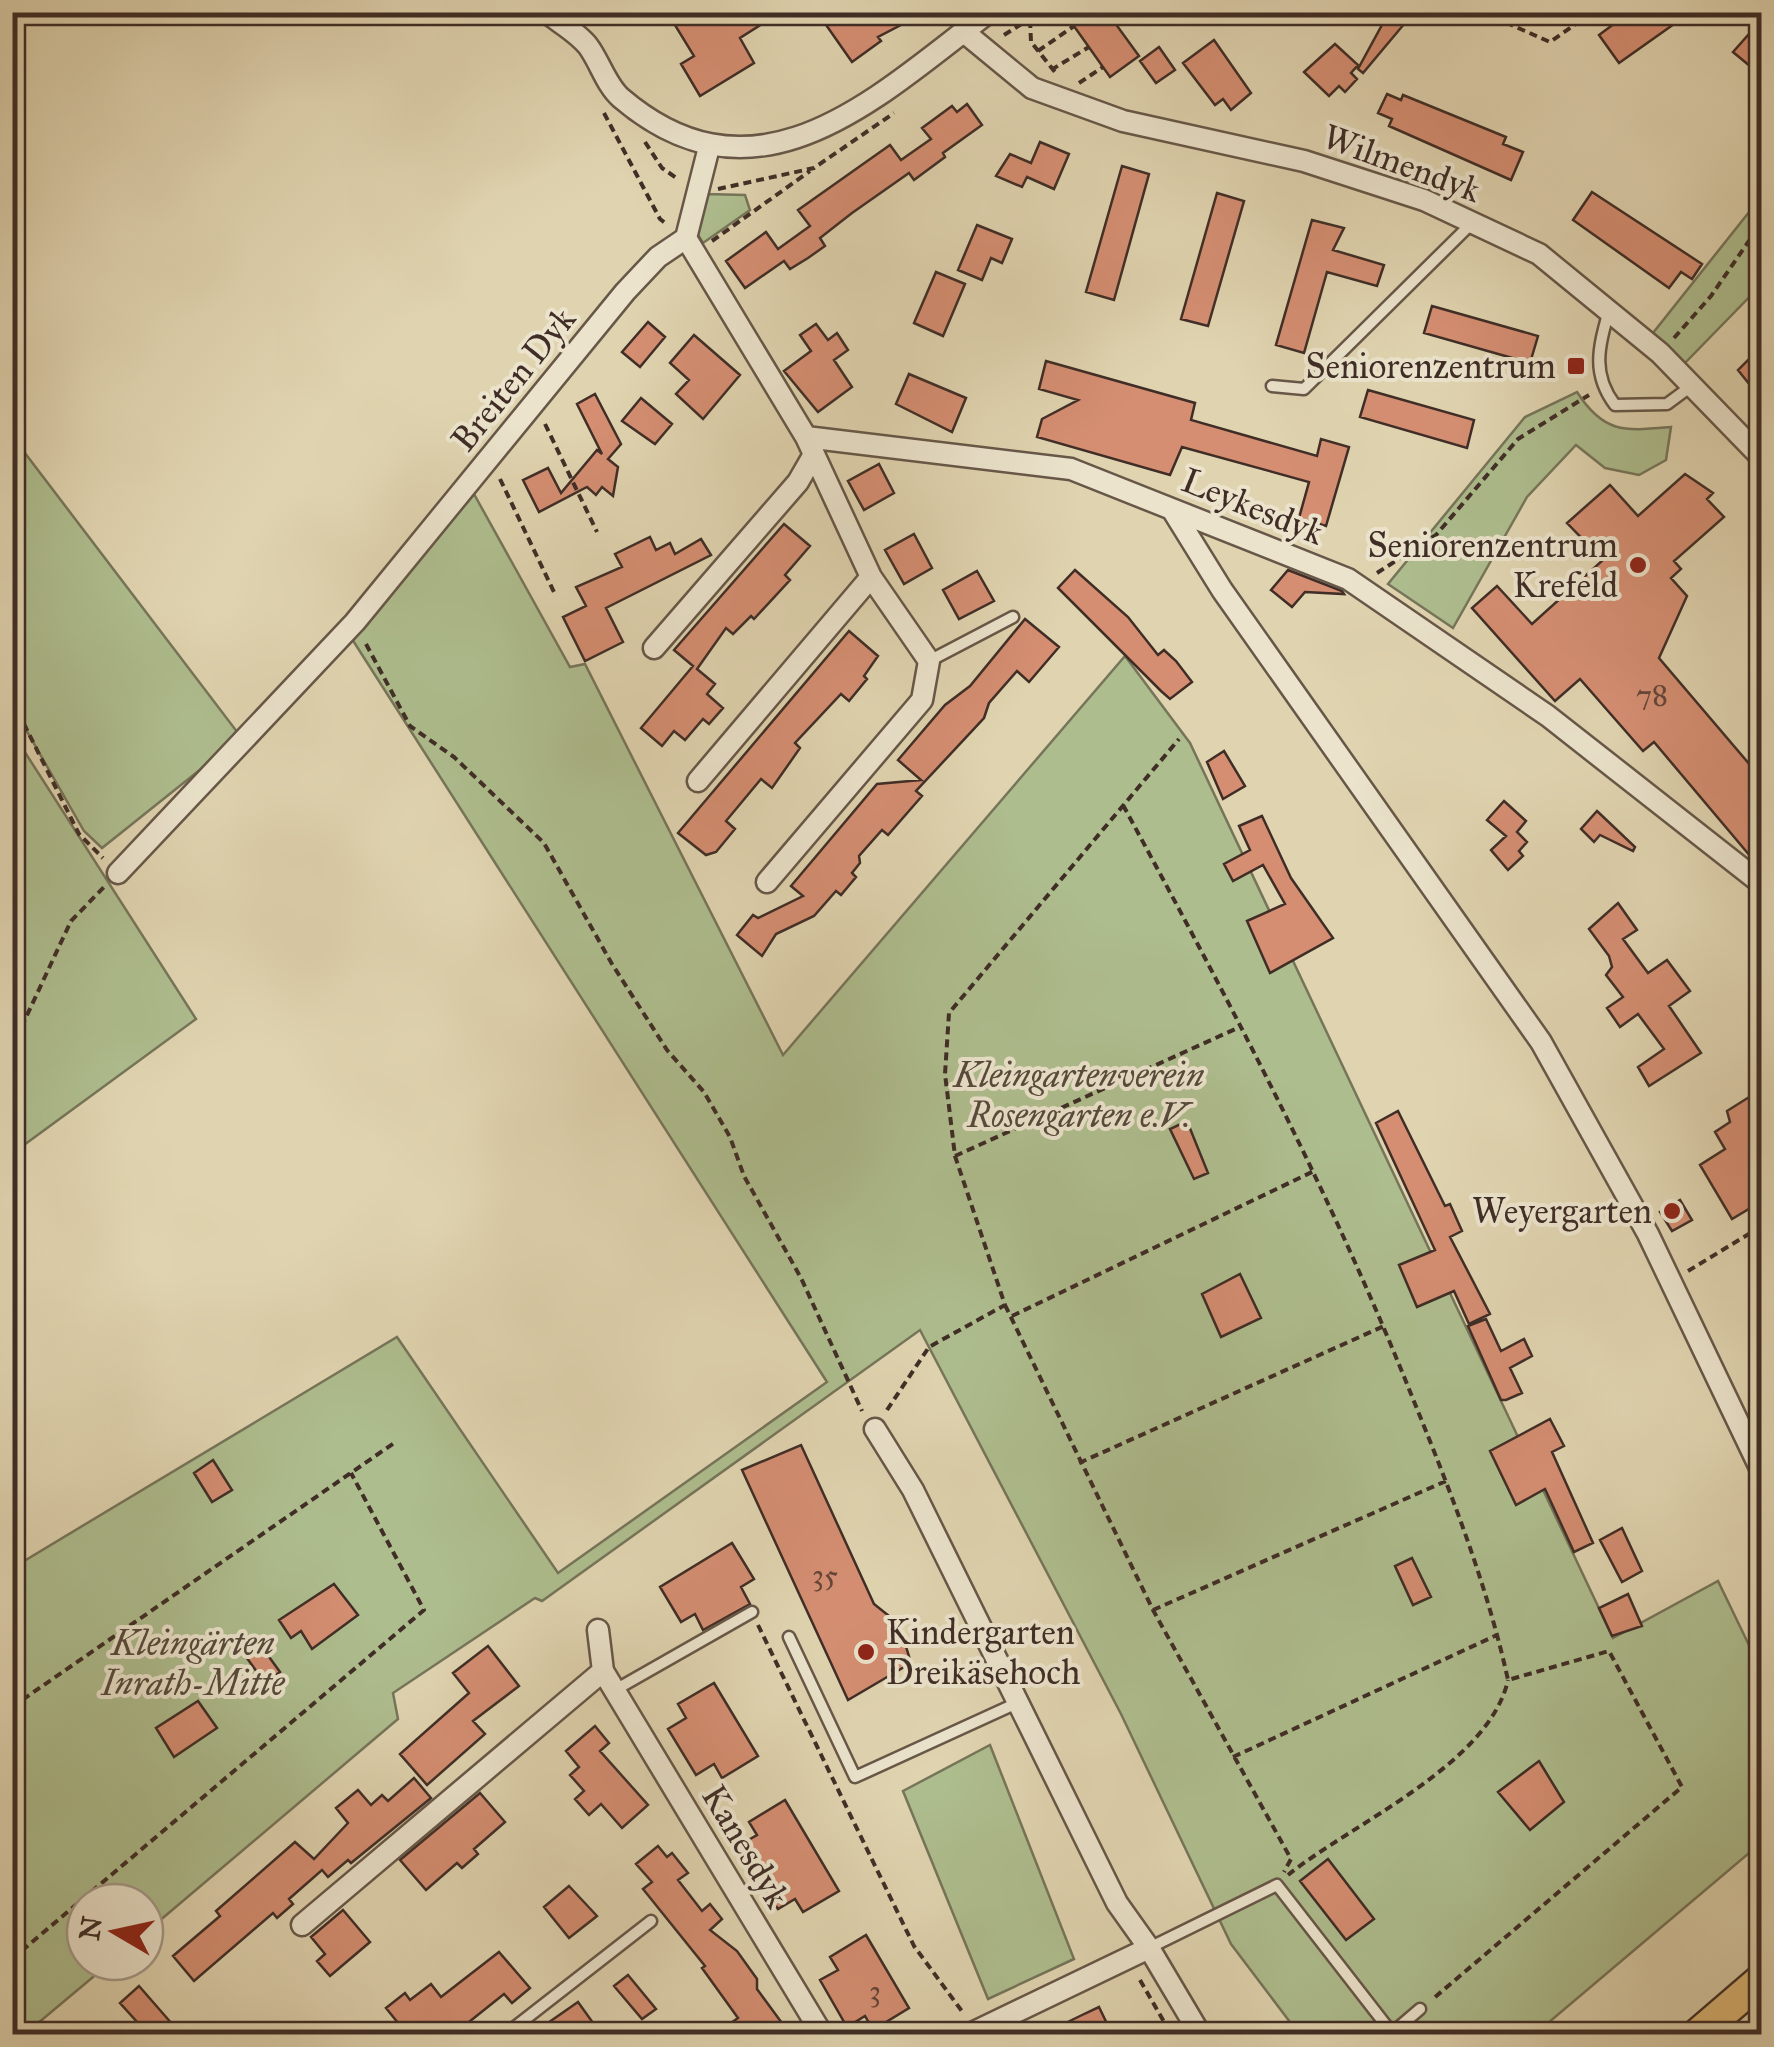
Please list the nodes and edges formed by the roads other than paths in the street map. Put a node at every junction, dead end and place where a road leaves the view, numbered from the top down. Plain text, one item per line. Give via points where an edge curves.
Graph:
1 (546, 12) edge
2 (990, 12) edge
3 (964, 32) junction
4 (709, 147) junction
5 (1472, 222) junction
6 (690, 246) junction
7 (1610, 309) junction
8 (1272, 386) dead end
9 (1690, 387) junction
10 (810, 446) junction
11 (1762, 458) edge
12 (1173, 511) junction
13 (871, 578) junction
14 (1014, 617) dead end
15 (654, 648) dead end
16 (929, 661) junction
17 (698, 780) dead end
18 (118, 873) road end
19 (767, 882) dead end
20 (1762, 884) edge
21 (876, 1428) road end
22 (1762, 1472) edge
23 (752, 1612) road end
24 (598, 1630) dead end
25 (789, 1637) dead end
26 (603, 1671) junction
27 (614, 1691) junction
28 (1017, 1702) junction
29 (651, 1920) dead end
30 (302, 1924) dead end
31 (1150, 1948) junction
32 (1762, 1979) edge
33 (1420, 2010) road end
34 (518, 2034) edge
35 (822, 2034) edge
36 (972, 2034) edge
37 (1200, 2034) edge
38 (1698, 2034) edge

1 - 4 street via 587,44 617,95 664,129
2 - 3 street
3 - 4 street via 843,120 761,148
3 - 5 street, Wilmendyk via 1032,88 1123,121 1304,161
4 - 6 street
5 - 7 street, Wilmendyk via 1540,254
5 - 8 lane via 1304,388
6 - 10 street
6 - 18 street, Breiten Dyk via 658,257 625,292 354,622
7 - 9 street, Wilmendyk
7 - 9 lane via 1597,356 1600,386 1614,405 1667,404
9 - 11 street, Wilmendyk
10 - 12 street, Leykesdyk via 1058,466
10 - 13 street
10 - 15 street via 798,482
12 - 20 street, Leykesdyk via 1357,586 1548,716
12 - 22 street via 1540,1042 1672,1281
13 - 16 street
13 - 17 street
14 - 16 lane
16 - 19 street via 922,700
21 - 28 street
23 - 27 lane
24 - 26 street, Kanesdyk
25 - 28 lane via 855,1777
26 - 27 street, Kanesdyk
26 - 30 street
27 - 35 street, Kanesdyk
28 - 31 street via 1117,1902
29 - 34 lane via 515,2028
31 - 33 lane via 1277,1884 1392,2032
31 - 36 street
31 - 37 street
32 - 38 main road

